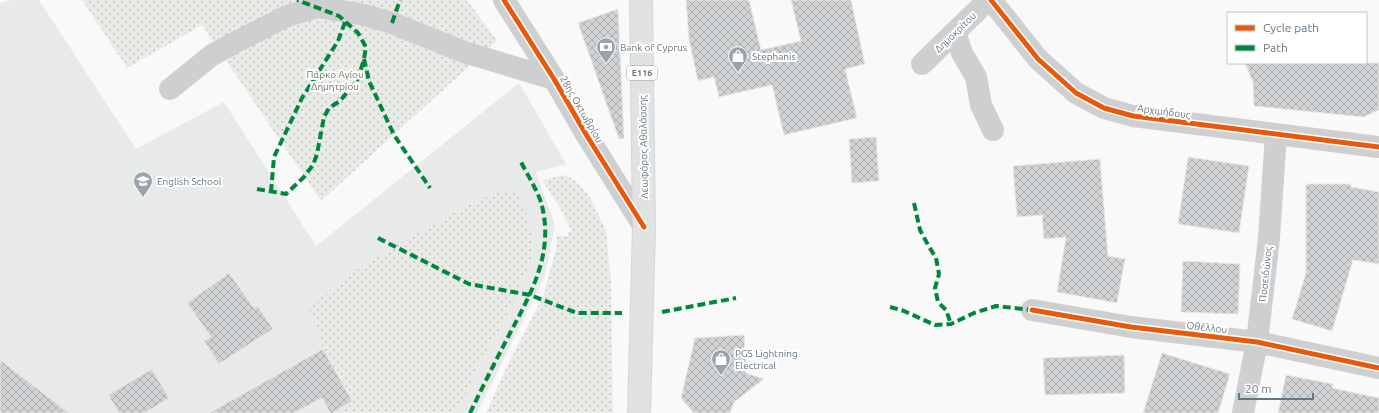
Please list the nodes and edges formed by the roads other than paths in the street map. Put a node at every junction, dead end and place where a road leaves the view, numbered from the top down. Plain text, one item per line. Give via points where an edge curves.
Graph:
1 (504, 0) edge
2 (640, 0) edge
3 (989, 0) edge
4 (955, 32) junction
5 (922, 64) dead end
6 (554, 79) junction
7 (170, 89) dead end
8 (993, 130) dead end
9 (1276, 134) junction
10 (1379, 147) edge
11 (644, 227) junction
12 (1032, 310) dead end
13 (1257, 342) junction
14 (1379, 368) edge
15 (639, 413) edge
16 (1243, 413) edge

1 - 6 street, 28ης Οκτωβρίου
2 - 11 main road, Λεωφόρος Αθαλάσσης / E116
3 - 4 street, Δημοκρίτου
3 - 9 street, Αρχιμήδους via 1038,59 1076,93 1104,108 1133,116
4 - 5 street, Δημοκρίτου
4 - 8 street via 962,53 976,77 981,105
6 - 7 street via 464,52 392,23 364,15 318,8 287,16 212,55
6 - 11 street, 28ης Οκτωβρίου
9 - 10 street, Αρχιμήδους
9 - 13 street, Ποσειδώνος via 1269,238
11 - 15 main road, Λεωφόρος Αθαλάσσης / E116
12 - 13 street, Οθέλλου via 1131,327
13 - 14 street, Οθέλλου
13 - 16 street, Ποσειδώνος

